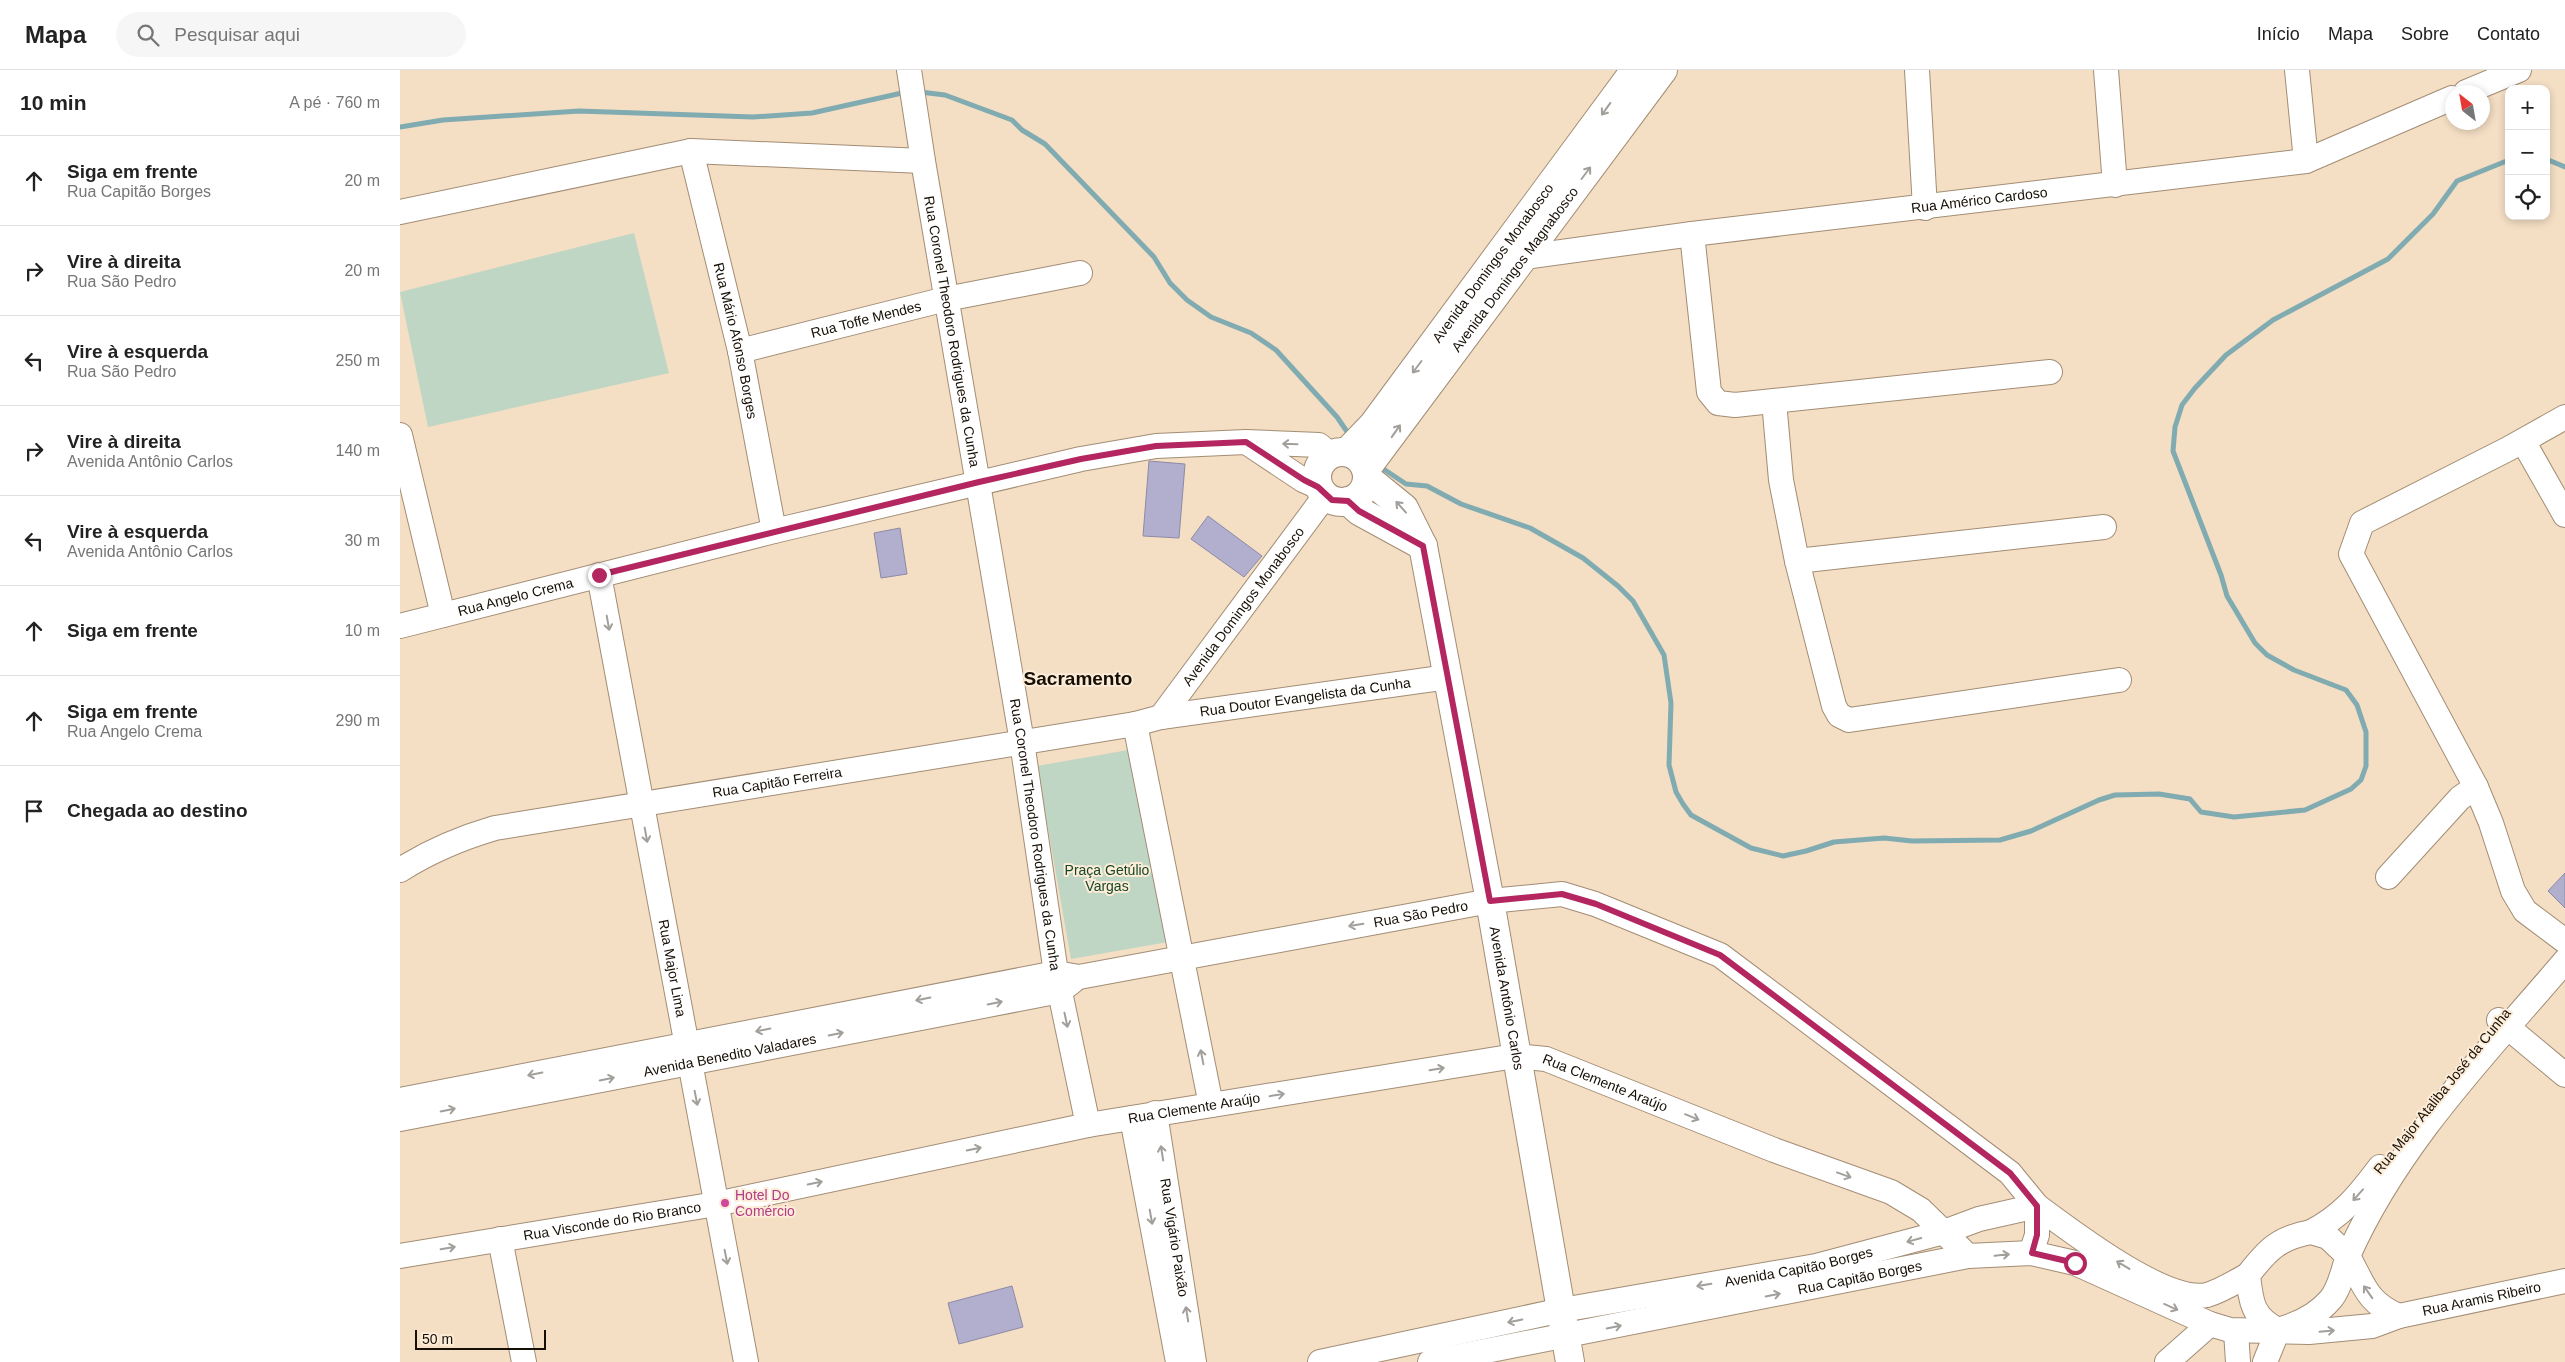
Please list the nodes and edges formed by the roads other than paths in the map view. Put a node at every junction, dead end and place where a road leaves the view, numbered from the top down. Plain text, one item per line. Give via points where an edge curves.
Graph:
1 (910, 70) edge
2 (1635, 70) edge
3 (1663, 70) edge
4 (1917, 70) edge
5 (2106, 70) edge
6 (2297, 70) edge
7 (2519, 70) edge
8 (2483, 85) edge
9 (2445, 101) edge
10 (691, 151) junction
11 (923, 161) junction
12 (2306, 161) junction
13 (2115, 185) junction
14 (1925, 208) junction
15 (400, 212) edge
16 (1692, 234) junction
17 (1524, 257) junction
18 (1495, 261) junction
19 (1080, 273) dead end
20 (946, 300) junction
21 (740, 350) junction
22 (2050, 372) dead end
23 (1774, 401) junction
24 (2565, 417) edge
25 (400, 435) edge
26 (2523, 441) junction
27 (1246, 442) junction
28 (1353, 464) junction
29 (979, 482) junction
30 (1330, 495) junction
31 (2565, 515) edge
32 (2104, 527) dead end
33 (774, 531) junction
34 (1423, 546) junction
35 (1798, 561) junction
36 (599, 575) junction
37 (443, 615) junction
38 (400, 626) edge
39 (1448, 677) junction
40 (2119, 680) dead end
41 (1161, 717) junction
42 (1135, 724) junction
43 (1022, 742) junction
44 (2476, 787) junction
45 (641, 805) junction
46 (400, 870) edge
47 (2388, 877) dead end
48 (1490, 901) junction
49 (2565, 940) edge
50 (1182, 956) junction
51 (2565, 962) edge
52 (1065, 980) junction
53 (2504, 1024) junction
54 (687, 1054) junction
55 (1515, 1056) junction
56 (2565, 1075) edge
57 (400, 1100) edge
58 (1211, 1105) junction
59 (1144, 1116) junction
60 (400, 1119) edge
61 (1088, 1126) junction
62 (716, 1204) junction
63 (2037, 1206) junction
64 (1944, 1232) junction
65 (2311, 1232) junction
66 (500, 1239) junction
67 (2032, 1253) junction
68 (400, 1256) edge
69 (1968, 1256) junction
70 (2348, 1256) junction
71 (2248, 1275) junction
72 (2565, 1282) edge
73 (1562, 1310) junction
74 (2399, 1316) junction
75 (2210, 1324) junction
76 (2236, 1330) junction
77 (2278, 1330) junction
78 (1568, 1349) edge
79 (524, 1362) edge
80 (746, 1362) edge
81 (1178, 1362) edge
82 (1194, 1362) edge
83 (1320, 1362) edge
84 (1430, 1362) edge
85 (2167, 1362) edge
86 (2238, 1362) edge
87 (2265, 1362) edge

1 - 11 street, Rua Coronel Theodoro Rodrigues da Cunha
2 -> 18 main road, Avenida Domingos Monabosco
17 -> 3 main road, Avenida Domingos Magnabosco
4 - 14 street
5 - 13 street
6 - 12 street
7 - 8 street
9 - 12 street, Rua Américo Cardoso
10 - 11 street
10 - 15 street
10 - 21 street, Rua Mário Afonso Borges
11 - 20 street, Rua Coronel Theodoro Rodrigues da Cunha
12 - 13 street, Rua Américo Cardoso
13 - 14 street, Rua Américo Cardoso
14 - 16 street, Rua Américo Cardoso
16 - 17 street, Rua Américo Cardoso
16 - 23 street via 1708,392 1718,403 1726,405
17 - 18 street, Rua Américo Cardoso
28 -> 17 main road, Avenida Domingos Magnabosco
18 -> 28 main road, Avenida Domingos Monabosco via 1374,425
19 - 20 street, Rua Toffe Mendes
20 - 21 street, Rua Toffe Mendes
20 - 29 street, Rua Coronel Theodoro Rodrigues da Cunha
21 - 33 street, Rua Mário Afonso Borges
22 - 23 street
23 - 35 street via 1781,480
24 - 26 street
25 - 37 street
26 - 31 street
26 - 44 street via 2362,523 2351,554
28 -> 27 street, Rua Angelo Crema via 1320,445
27 - 29 street, Rua Angelo Crema via 1156,446
27 - 30 street
28 - 30 main road via 1361,493
28 - 30 main road via 1324,459 1317,472
34 -> 28 main road, Avenida Antônio Carlos via 1404,508
29 - 33 street, Rua Angelo Crema
29 - 43 street, Rua Coronel Theodoro Rodrigues da Cunha
30 - 34 main road
30 - 41 street, Avenida Domingos Monabosco
32 - 35 street
33 - 36 street, Rua Angelo Crema
34 - 39 main road, Avenida Antônio Carlos
35 - 40 street via 1834,706 1849,720
36 - 37 street, Rua Angelo Crema
36 -> 45 street, Rua Major Lima
37 - 38 street, Rua Angelo Crema
39 - 41 street, Rua Doutor Evangelista da Cunha
39 - 48 main road, Avenida Antônio Carlos
41 - 42 street, Rua Capitão Ferreira
42 - 43 street, Rua Capitão Ferreira
42 - 50 street
43 - 45 street, Rua Capitão Ferreira
43 - 52 street, Rua Coronel Theodoro Rodrigues da Cunha
44 - 47 street via 2460,798
44 - 49 street via 2513,891 2525,911
45 - 46 street, Rua Capitão Ferreira via 495,828 462,838
45 -> 54 street, Rua Major Lima
48 -> 50 street, Rua São Pedro
48 - 55 main road, Avenida Antônio Carlos
48 - 63 street, Rua São Pedro via 1562,894 1596,904 1720,955 2010,1173
49 - 53 street, Rua Major Ataliba José da Cunha
50 - 52 street, Rua São Pedro
58 -> 50 street
51 - 53 street, Rua Major Ataliba José da Cunha
52 - 54 street, Avenida Benedito Valadares
52 -> 61 street, Rua Coronel Theodoro Rodrigues da Cunha
53 - 56 street
53 -> 65 street, Rua Major Ataliba José da Cunha via 2394,1148 2359,1195 2333,1220
53 - 70 street, Rua Major Ataliba José da Cunha via 2405,1154 2374,1204
54 -> 57 street, Avenida Benedito Valadares
60 -> 54 street, Avenida Benedito Valadares
54 -> 62 street, Rua Major Lima
58 -> 55 street, Rua Clemente Araújo
55 -> 64 street, Rua Clemente Araújo via 1546,1059 1774,1150 1891,1192 1921,1210
55 - 73 main road, Avenida Antônio Carlos
58 - 59 street, Rua Clemente Araújo
59 - 61 street, Rua Clemente Araújo
59 -> 81 street, Rua Vigário Paixão
82 -> 59 street, Rua Vigário Paixão
62 -> 61 street, Rua Visconde do Rio Branco
62 - 66 street, Rua Visconde do Rio Branco
62 -> 80 street, Rua Major Lima
63 - 64 street, Avenida Capitão Borges via 1979,1219
63 - 67 street via 2037,1235
71 -> 63 street via 2206,1295 2182,1292 2148,1280 2119,1263
64 - 69 street, Rua Clemente Araújo
64 -> 73 street, Avenida Capitão Borges via 1816,1266
65 - 70 street via 2328,1237
65 - 71 street via 2290,1236 2273,1246
68 -> 66 street, Rua Visconde do Rio Branco
66 - 79 street
69 -> 67 street, Rua Capitão Borges
67 -> 75 street, Rua Capitão Borges via 2075,1263
78 -> 69 street, Rua Capitão Borges
74 -> 70 street via 2381,1309 2362,1284
70 - 77 street via 2330,1300 2295,1325
71 - 77 street via 2256,1312 2263,1322
72 - 74 street, Rua Aramis Ribeiro
73 - 78 main road, Avenida Antônio Carlos
73 -> 83 street, Avenida Capitão Borges
77 -> 74 street, Rua Aramis Ribeiro via 2309,1332 2372,1326
75 - 76 street, Rua Capitão Borges
75 - 85 street
76 - 77 street, Rua Capitão Borges
76 - 86 street
77 - 87 street
78 - 84 street, Rua Capitão Borges

